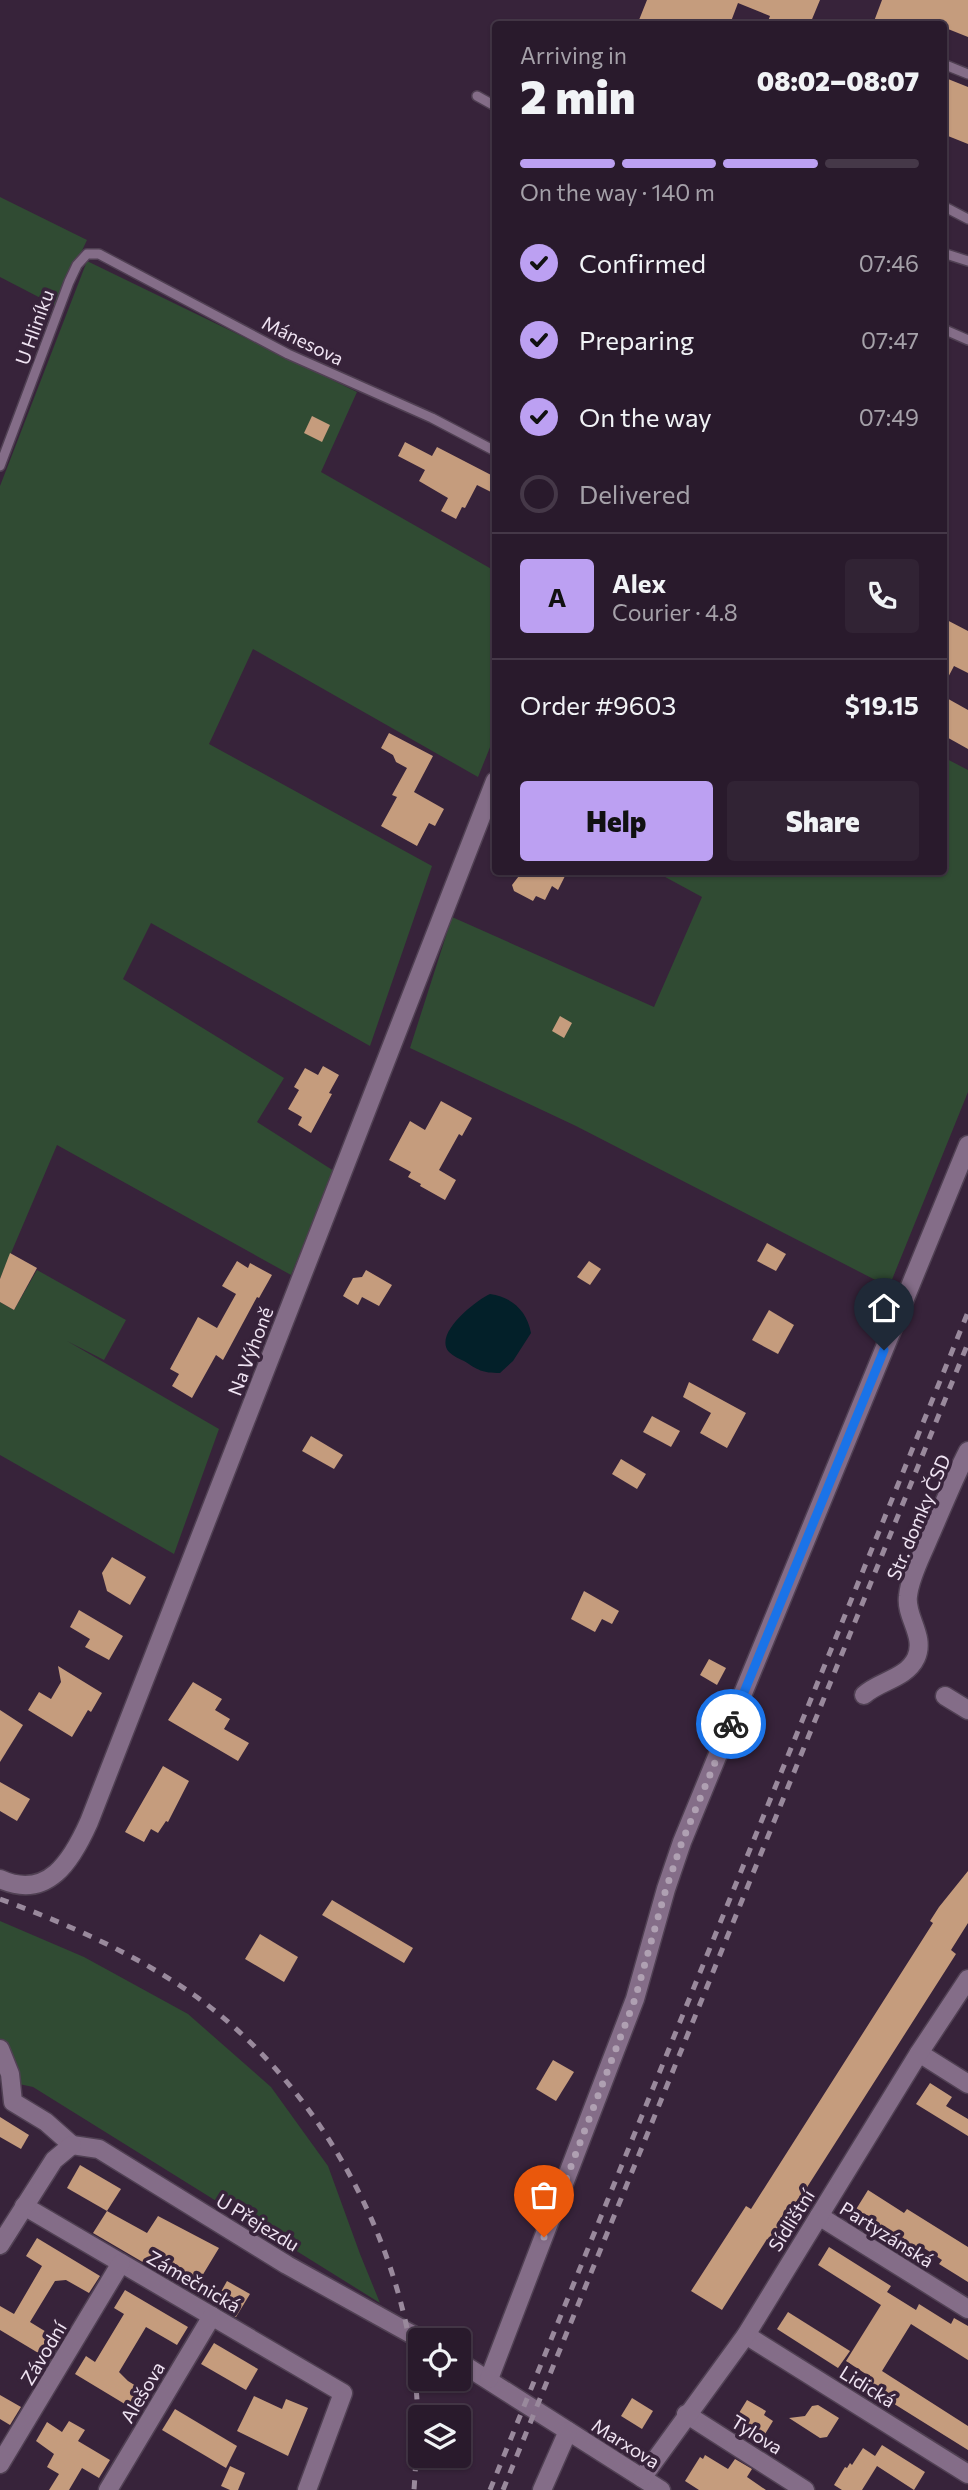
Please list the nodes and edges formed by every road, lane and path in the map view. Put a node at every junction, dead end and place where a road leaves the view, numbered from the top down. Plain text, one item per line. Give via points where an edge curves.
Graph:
1 (947, 66) edge
2 (968, 74) edge
3 (477, 96) dead end
4 (492, 104) edge
5 (947, 208) edge
6 (968, 219) edge
7 (99, 254) joint
8 (947, 255) edge
9 (968, 261) edge
10 (947, 331) edge
11 (968, 340) edge
12 (492, 450) edge
13 (0, 466) edge
14 (492, 789) edge
15 (968, 1144) edge
16 (968, 1451) edge
17 (863, 1695) dead end
18 (945, 1696) dead end
19 (968, 1710) edge
20 (0, 1879) edge
21 (968, 1979) edge
22 (0, 2049) edge
23 (919, 2053) junction
24 (968, 2084) edge
25 (7, 2099) edge
26 (72, 2145) junction
27 (24, 2206) junction
28 (818, 2216) junction
29 (0, 2245) edge
30 (121, 2263) junction
31 (968, 2309) edge
32 (212, 2316) junction
33 (408, 2332) edge
34 (746, 2334) junction
35 (471, 2369) edge
36 (489, 2379) junction
37 (686, 2414) junction
38 (568, 2431) junction
39 (0, 2464) edge
40 (968, 2474) edge
41 (642, 2478) junction
42 (108, 2490) edge
43 (307, 2490) edge
44 (542, 2490) edge
45 (662, 2490) edge
46 (805, 2490) edge

1 - 2 lane
3 - 4 lane
5 - 6 lane
7 - 12 lane, Mánesova via 288,354 432,418
7 - 13 lane, U Hliníku via 87,254 69,282
8 - 9 lane
10 - 11 lane
14 - 20 street, Na Výhoně via 89,1822 76,1850 61,1870 44,1882 27,1887
15 - 36 street via 682,1842 635,1999
16 - 17 street, Str. domky ČSD via 907,1597 919,1637 916,1657 898,1676
18 - 19 street
21 - 23 street, Sídlištní
22 - 25 street via 10,2074
23 - 24 street
23 - 28 street, Sídlištní
25 - 26 street via 46,2122
26 - 27 street via 54,2160
26 - 33 street, U Přejezdu via 99,2150 287,2265
27 - 29 street
27 - 30 street, Zámečnická
28 - 31 street, Partyzánská
28 - 34 street, Sídlištní
30 - 32 street, Zámečnická
30 - 39 street, Závodní
32 - 42 street, Alešova
32 - 43 street, Zámečnická via 343,2393
34 - 37 street, Sídlištní
34 - 40 street, Lidická
35 - 36 street
36 - 38 street
37 - 41 street, Sídlištní
37 - 46 street, Tylova
38 - 41 street, Marxova
38 - 44 street
41 - 45 street, Marxova

